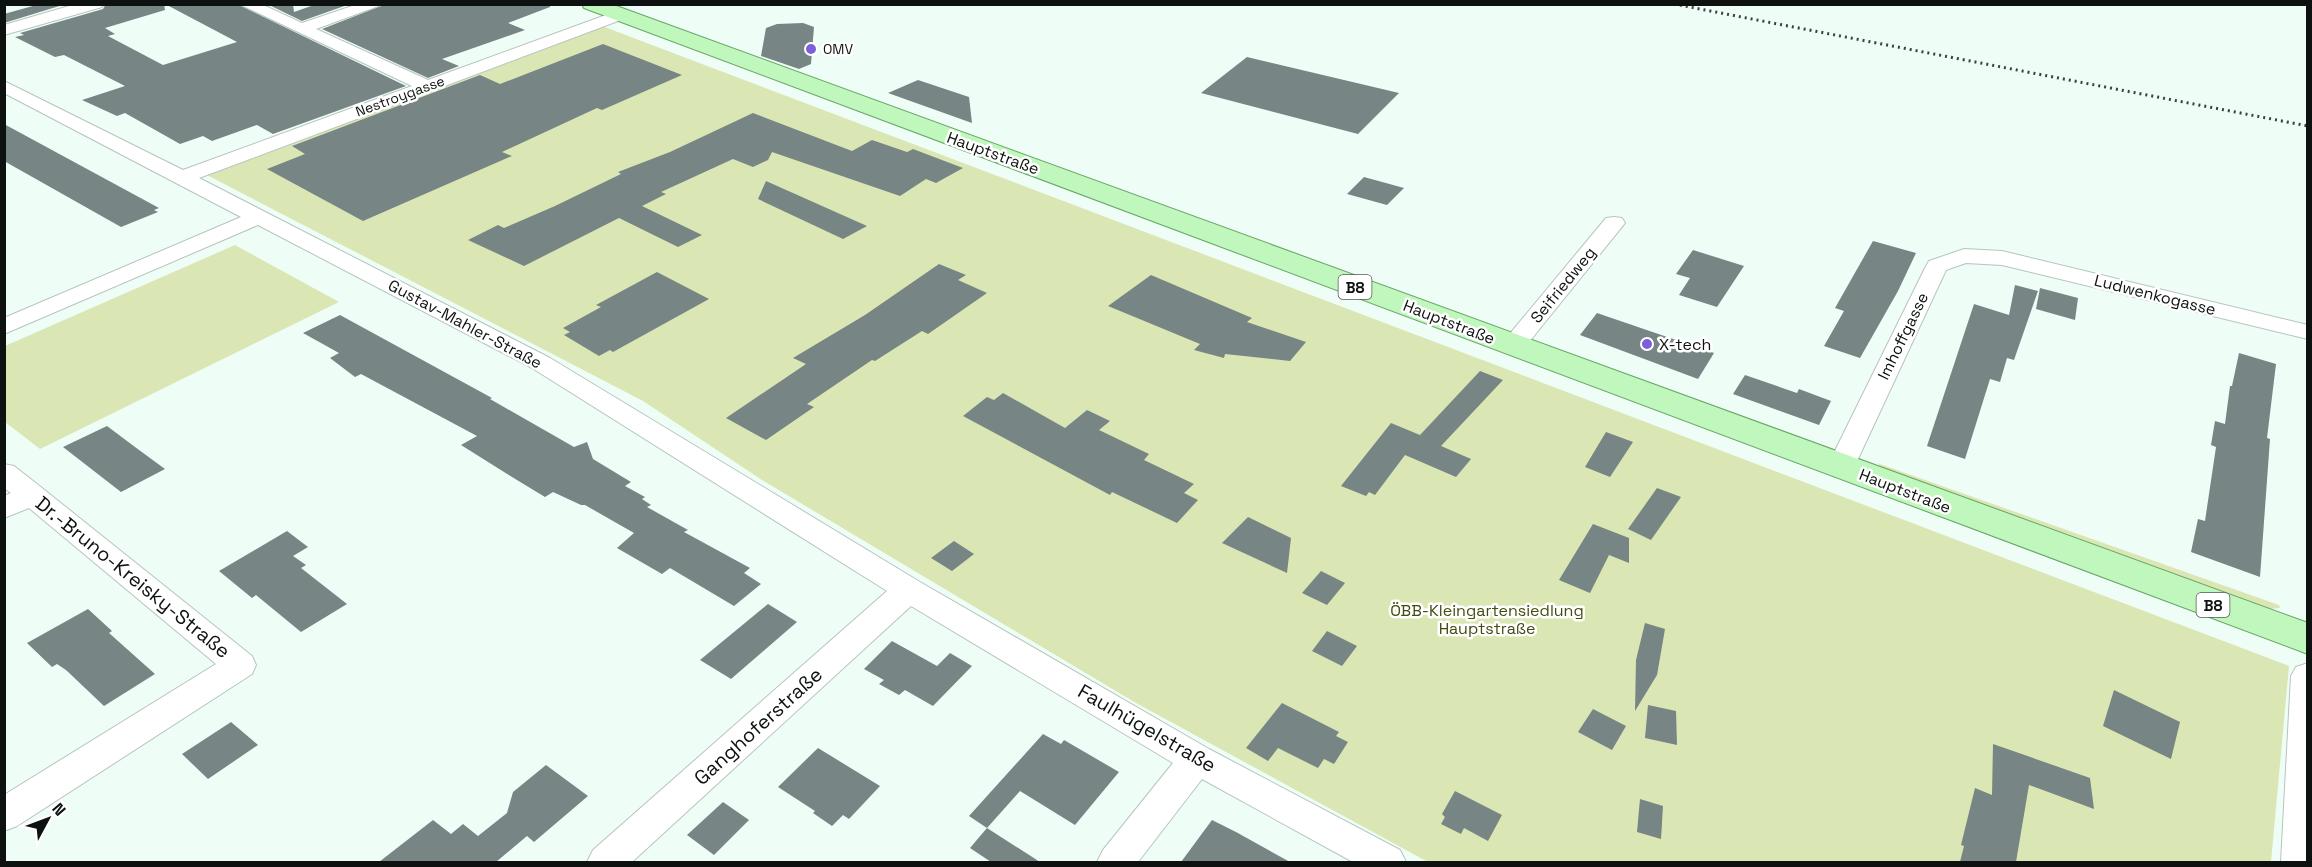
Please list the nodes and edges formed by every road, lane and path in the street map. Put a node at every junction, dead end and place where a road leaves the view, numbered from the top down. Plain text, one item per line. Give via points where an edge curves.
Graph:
1 (96, 4) edge
2 (247, 4) edge
3 (376, 4) edge
4 (591, 4) edge
5 (620, 15) junction
6 (300, 29) junction
7 (4, 30) edge
8 (4, 86) edge
9 (427, 86) junction
10 (181, 178) junction
11 (260, 218) junction
12 (1614, 223) dead end
13 (2002, 258) joint
14 (4, 327) edge
15 (2307, 332) edge
16 (1512, 347) junction
17 (1841, 467) junction
18 (4, 473) edge
19 (18, 502) edge
20 (909, 590) junction
21 (2307, 639) edge
22 (2307, 675) edge
23 (1197, 759) junction
24 (4, 815) edge
25 (606, 862) edge
26 (1116, 862) edge
27 (1387, 862) edge
28 (2300, 862) edge

1 - 7 street
2 - 6 street
3 - 6 street
4 - 5 main road, Hauptstraße / B8
5 - 9 street, Nestroygasse
5 - 16 main road, Hauptstraße / B8
6 - 9 street
8 - 10 street, Gustav-Mahler-Straße
9 - 10 street, Nestroygasse
10 - 11 street, Gustav-Mahler-Straße
11 - 14 street
11 - 20 street, Gustav-Mahler-Straße via 541,363
12 - 16 street, Seifriedweg
13 - 15 street, Ludwenkogasse
13 - 17 street, Imhoffgasse via 1964,256 1937,266
16 - 17 main road, Hauptstraße / B8
17 - 21 main road, Hauptstraße / B8
18 - 19 street, Dr.-Bruno-Kreisky-Straße
19 - 24 street, Dr.-Bruno-Kreisky-Straße via 240,664
20 - 23 street, Faulhügelstraße
20 - 25 street, Ganghoferstraße
22 - 28 street
23 - 26 street
23 - 27 street, Faulhügelstraße

